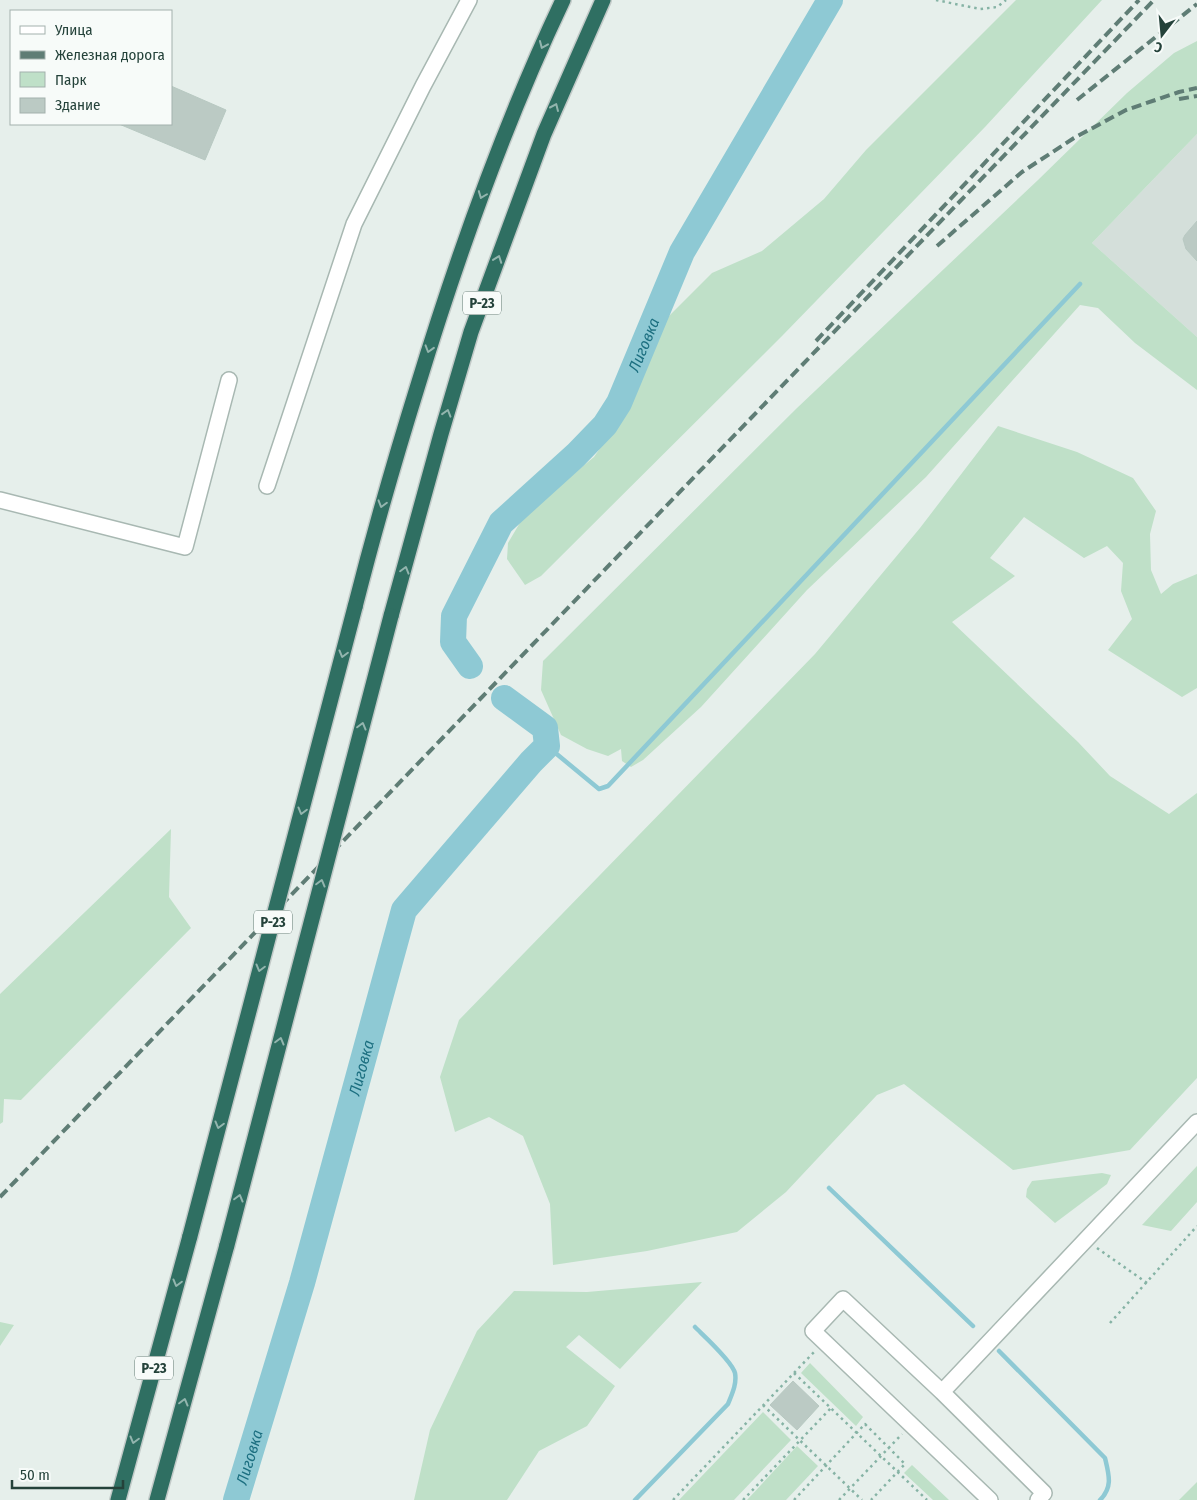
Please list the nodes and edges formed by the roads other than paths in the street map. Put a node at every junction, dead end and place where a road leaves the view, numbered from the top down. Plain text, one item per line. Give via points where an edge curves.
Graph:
1 (468, 0) edge
2 (563, 0) edge
3 (603, 0) edge
4 (229, 380) dead end
5 (267, 486) dead end
6 (0, 500) edge
7 (1197, 1122) edge
8 (942, 1392) junction
9 (118, 1500) edge
10 (157, 1500) edge
11 (990, 1500) edge
12 (1038, 1500) edge

1 - 5 street via 354,224
2 -> 9 highway, Р-23, bridge via 510,122 472,221 376,527
10 -> 3 highway, Р-23, bridge via 441,434 472,332 544,134
4 - 6 street via 185,547
7 - 8 street
8 - 11 street via 843,1299 813,1331
8 - 12 street via 1044,1493

